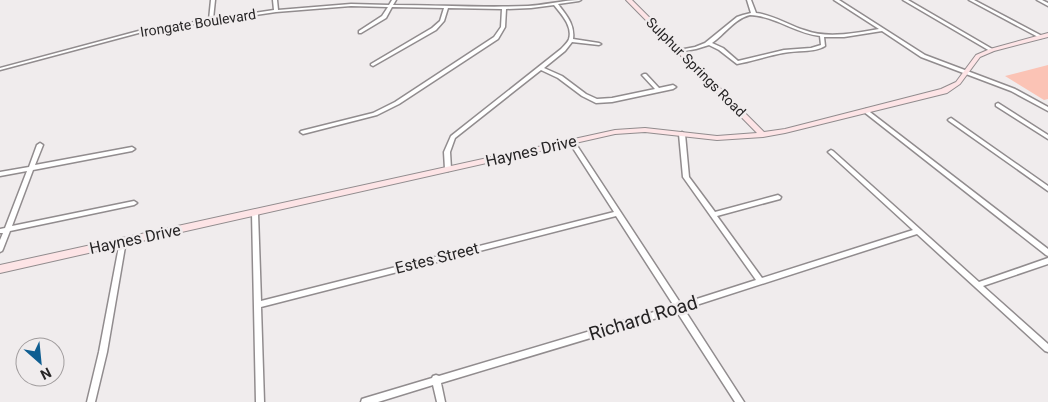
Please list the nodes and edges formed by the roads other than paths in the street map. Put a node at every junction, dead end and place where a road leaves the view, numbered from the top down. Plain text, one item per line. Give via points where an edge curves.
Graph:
1 (214, 0) edge
2 (275, 0) edge
3 (579, 0) edge
4 (629, 0) edge
5 (749, 0) edge
6 (836, 0) edge
7 (905, 0) edge
8 (971, 0) edge
9 (1038, 0) edge
10 (393, 2) edge
11 (554, 2) edge
12 (1048, 5) edge
13 (446, 7) junction
14 (504, 8) junction
15 (276, 11) junction
16 (754, 14) junction
17 (211, 20) junction
18 (883, 30) junction
19 (361, 32) dead end
20 (822, 35) junction
21 (1045, 36) edge
22 (571, 40) junction
23 (709, 43) junction
24 (599, 44) dead end
25 (992, 50) junction
26 (681, 51) junction
27 (373, 65) dead end
28 (540, 68) junction
29 (0, 69) edge
30 (965, 73) junction
31 (644, 75) dead end
32 (673, 87) dead end
33 (658, 90) junction
34 (998, 105) dead end
35 (1048, 109) edge
36 (866, 111) junction
37 (951, 120) dead end
38 (303, 132) dead end
39 (682, 134) junction
40 (763, 135) junction
41 (1048, 137) edge
42 (572, 142) junction
43 (40, 145) dead end
44 (132, 149) dead end
45 (831, 152) dead end
46 (31, 168) junction
47 (448, 169) junction
48 (0, 174) edge
49 (1048, 189) edge
50 (778, 198) dead end
51 (134, 203) dead end
52 (255, 213) junction
53 (618, 213) junction
54 (713, 215) junction
55 (3, 231) edge
56 (919, 231) junction
57 (122, 241) junction
58 (0, 248) edge
59 (1048, 253) edge
60 (1048, 261) edge
61 (0, 269) edge
62 (760, 281) junction
63 (978, 285) junction
64 (257, 305) junction
65 (679, 308) junction
66 (1048, 349) edge
67 (436, 380) junction
68 (91, 402) edge
69 (260, 402) edge
70 (365, 402) edge
71 (441, 402) edge
72 (740, 402) edge

1 - 17 street
2 - 15 street
3 - 11 street, Irongate Boulevard
4 - 26 street, Sulphur Springs Road
5 - 16 street
6 - 18 street
7 - 25 street
8 - 21 street
9 - 12 street
10 - 13 street, Irongate Boulevard
10 - 15 street, Irongate Boulevard
10 - 19 street via 384,17
11 - 14 street, Irongate Boulevard
11 - 22 street via 569,22
13 - 14 street, Irongate Boulevard
13 - 27 street via 442,22 434,29
14 - 38 street via 503,27 496,38 397,103 375,114
15 - 17 street, Irongate Boulevard
16 - 20 street
16 - 23 street via 740,16
17 - 29 street, Irongate Boulevard via 146,30
18 - 20 street via 847,36
18 - 30 street via 923,56
20 - 23 street via 823,46 818,48 791,50 737,63
21 - 25 street, Haynes Drive
22 - 24 street
22 - 28 street
23 - 26 street
25 - 30 street, Haynes Drive via 978,56
26 - 40 street, Sulphur Springs Road
28 - 33 street via 596,101
28 - 47 street via 453,137 447,152
30 - 35 street via 1013,90
30 - 36 street, Haynes Drive via 958,83 944,90
31 - 33 street
32 - 33 street
34 - 41 street
36 - 40 street, Haynes Drive
36 - 59 street
37 - 49 street
39 - 40 street, Haynes Drive via 718,138
39 - 42 street, Haynes Drive via 645,130 616,132
39 - 54 street via 686,177
42 - 47 street, Haynes Drive
42 - 53 street
43 - 46 street
44 - 46 street
45 - 56 street
46 - 48 street
46 - 55 street
47 - 52 street, Haynes Drive
50 - 54 street
51 - 55 street
52 - 57 street, Haynes Drive
52 - 64 street
53 - 64 street, Estes Street
53 - 65 street
54 - 62 street
55 - 58 street
56 - 62 street, Richard Road
56 - 63 street
57 - 61 street, Haynes Drive
57 - 68 street
60 - 63 street
62 - 65 street, Richard Road
63 - 66 street
64 - 69 street
65 - 67 street, Richard Road
65 - 72 street
67 - 70 street, Richard Road
67 - 71 street

